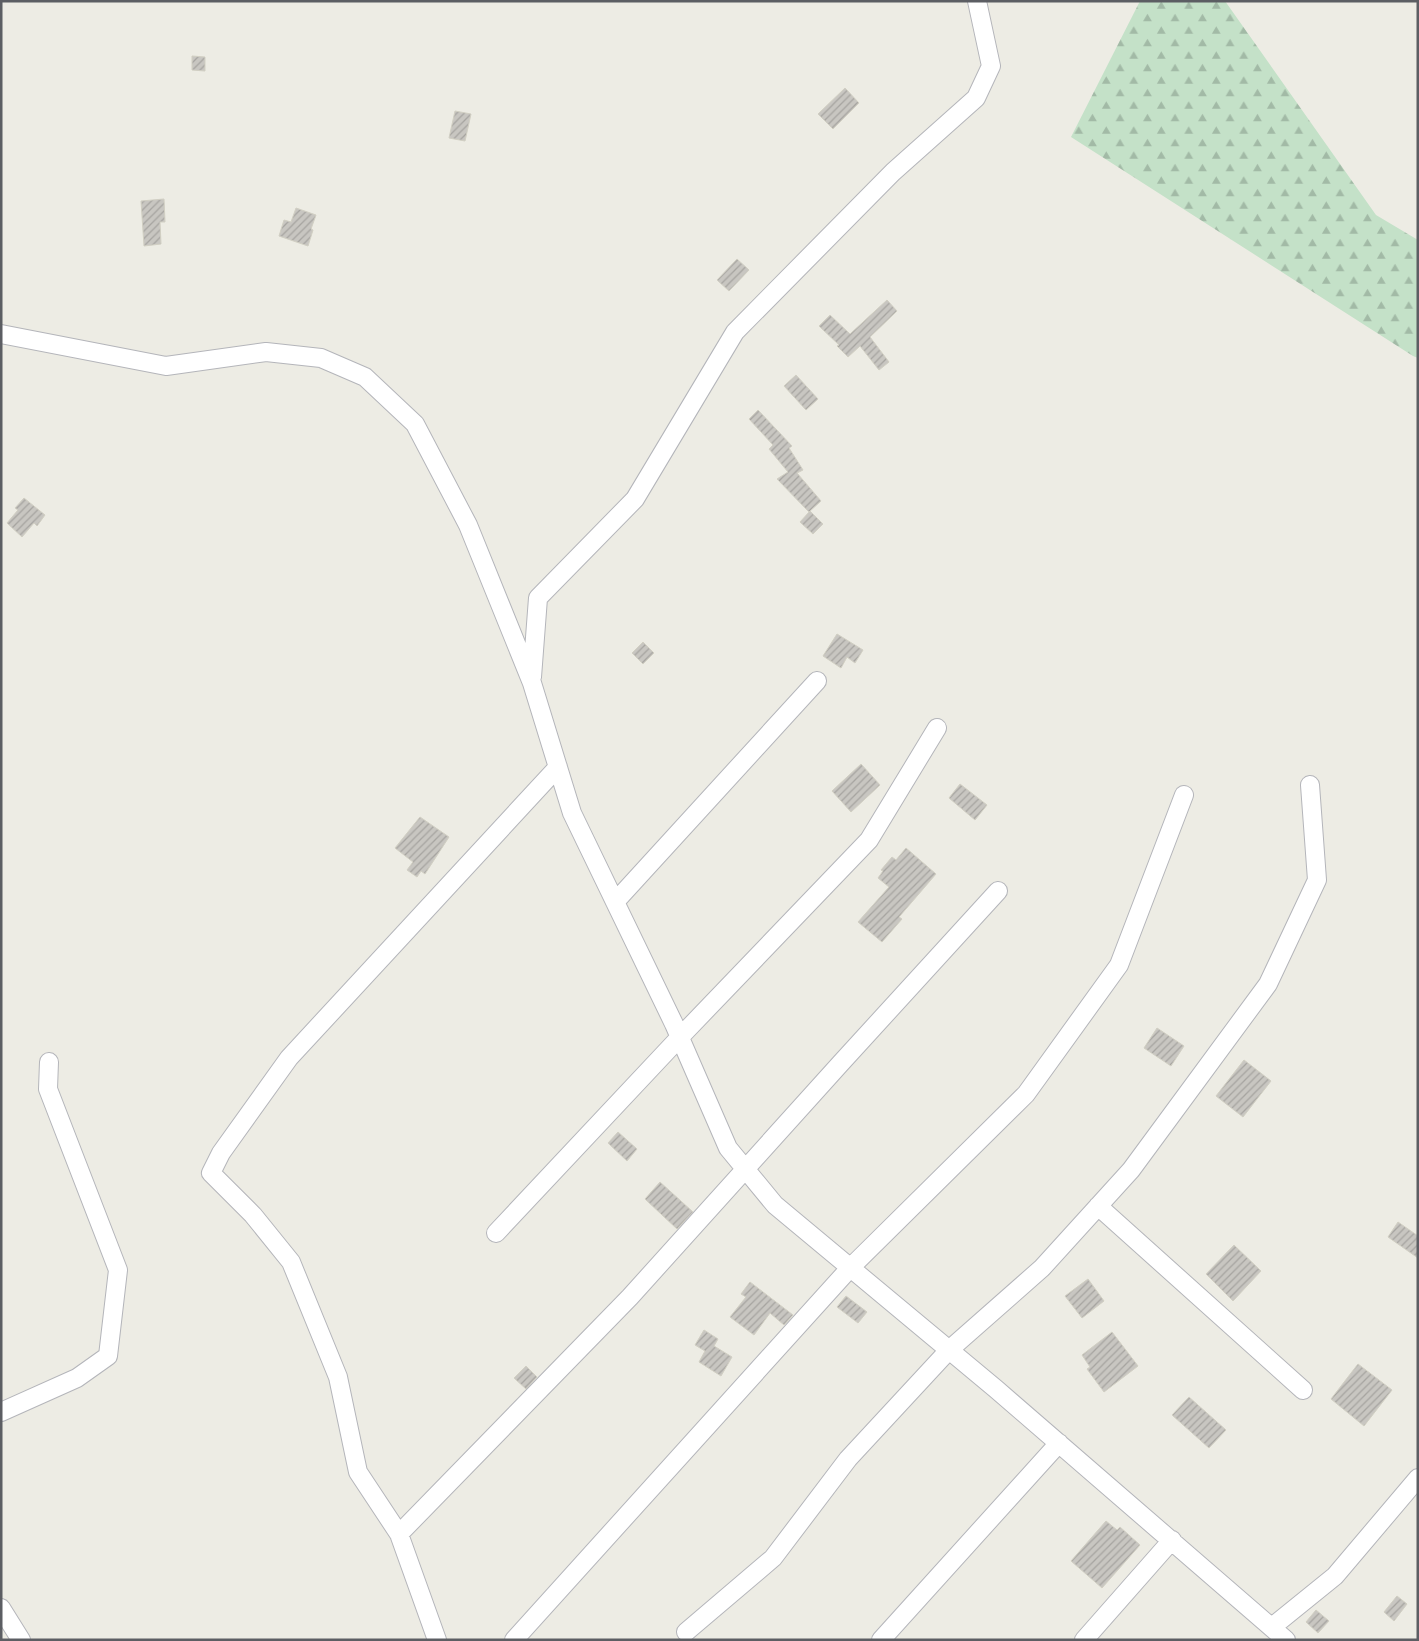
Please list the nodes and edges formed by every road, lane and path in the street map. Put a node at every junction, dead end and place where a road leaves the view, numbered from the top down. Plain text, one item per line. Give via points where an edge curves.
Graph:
1 (977, 1) edge
2 (1, 334) edge
3 (817, 681) dead end
4 (532, 683) junction
5 (937, 728) dead end
6 (558, 767) junction
7 (1310, 785) dead end
8 (1184, 796) dead end
9 (998, 891) dead end
10 (615, 902) junction
11 (680, 1037) junction
12 (49, 1062) dead end
13 (746, 1170) junction
14 (1098, 1206) junction
15 (496, 1233) dead end
16 (850, 1268) junction
17 (949, 1350) junction
18 (1303, 1390) dead end
19 (1, 1412) edge
20 (1060, 1444) junction
21 (1418, 1478) edge
22 (400, 1534) junction
23 (1172, 1540) junction
24 (1, 1608) edge
25 (1272, 1627) junction
26 (686, 1632) dead end
27 (21, 1640) edge
28 (437, 1640) edge
29 (514, 1640) edge
30 (881, 1640) edge
31 (1084, 1640) edge
32 (1286, 1640) edge

1 - 4 street via 991,66 976,98 893,172 735,332 635,500 538,598
2 - 4 street via 166,366 266,352 321,358 365,377 415,424 468,525
3 - 10 street
4 - 6 street
5 - 11 street via 868,840
6 - 10 street via 572,813
6 - 22 street via 290,1058 221,1152 211,1173 253,1215 291,1262 338,1377 358,1472
7 - 14 street via 1318,880 1268,984 1131,1170
8 - 16 street via 1118,965 1026,1094
9 - 13 street
10 - 11 street
11 - 13 street via 728,1148
11 - 15 street
12 - 19 street via 48,1089 118,1270 108,1356 77,1378
13 - 16 street via 774,1205
13 - 22 street via 630,1297
14 - 17 street via 1042,1268
14 - 18 street
16 - 17 street
16 - 29 street
17 - 20 street
17 - 26 street via 848,1459 774,1558
20 - 23 street
20 - 30 street
21 - 25 street via 1335,1576
22 - 28 street
23 - 25 street
23 - 31 street
24 - 27 street
25 - 32 street

